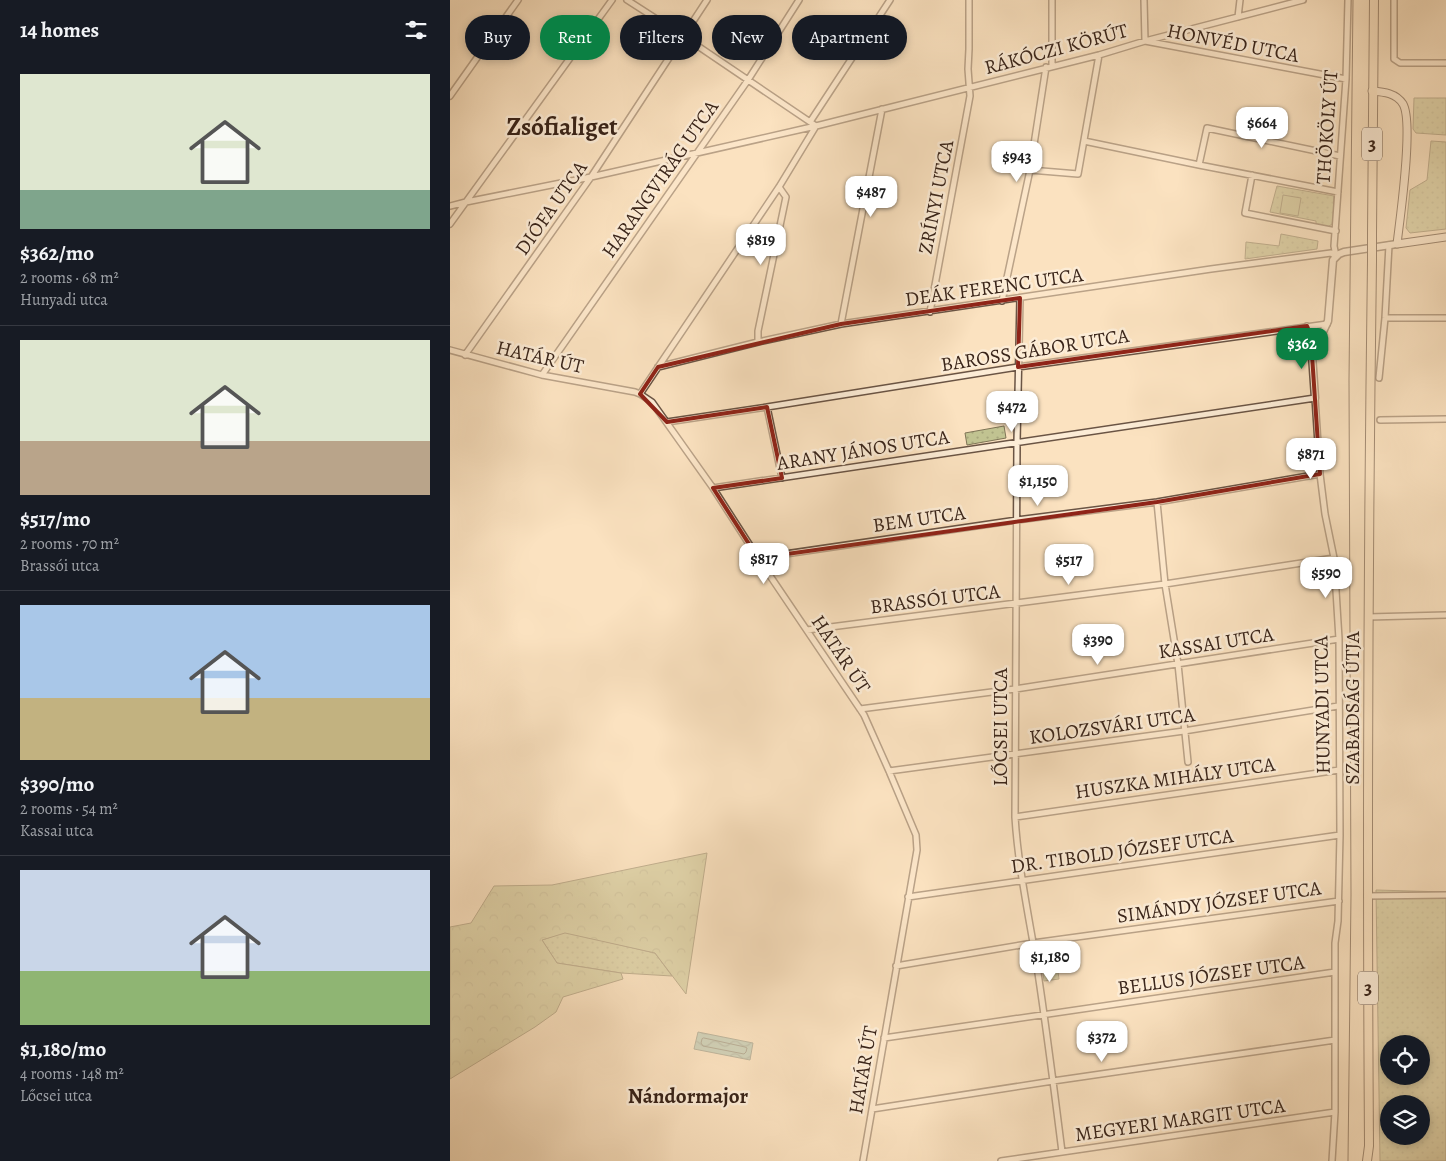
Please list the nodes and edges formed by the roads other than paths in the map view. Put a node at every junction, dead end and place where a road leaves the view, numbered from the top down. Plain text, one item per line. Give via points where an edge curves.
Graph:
1 (518, 0) edge
2 (612, 0) edge
3 (627, 0) edge
4 (707, 0) edge
5 (799, 0) edge
6 (890, 0) edge
7 (969, 0) edge
8 (1052, 0) edge
9 (1144, 0) edge
10 (1240, 0) edge
11 (1284, 0) edge
12 (1304, 0) edge
13 (1348, 0) edge
14 (1374, 0) edge
15 (1394, 0) edge
16 (1282, 6) junction
17 (650, 15) edge
18 (697, 15) edge
19 (1238, 17) junction
20 (1145, 41) junction
21 (702, 49) edge
22 (1099, 55) junction
23 (667, 60) edge
24 (1446, 63) edge
25 (1049, 66) junction
26 (1346, 79) junction
27 (748, 80) junction
28 (970, 87) junction
29 (1372, 91) junction
30 (450, 96) edge
31 (882, 109) junction
32 (810, 122) junction
33 (816, 126) junction
34 (1084, 141) junction
35 (696, 152) junction
36 (1340, 156) junction
37 (1199, 165) junction
38 (1030, 170) junction
39 (1252, 175) junction
40 (591, 177) junction
41 (779, 187) junction
42 (1338, 192) junction
43 (466, 202) junction
44 (450, 206) edge
45 (450, 224) edge
46 (1336, 231) junction
47 (1446, 237) edge
48 (1393, 244) junction
49 (1336, 256) junction
50 (1020, 298) junction
51 (1002, 301) junction
52 (930, 312) junction
53 (1385, 318) junction
54 (1446, 318) edge
55 (841, 324) junction
56 (1327, 324) junction
57 (1307, 326) junction
58 (758, 342) junction
59 (1315, 346) junction
60 (450, 350) edge
61 (465, 355) junction
62 (1018, 366) junction
63 (658, 367) junction
64 (542, 374) junction
65 (1379, 378) dead end
66 (640, 394) junction
67 (1314, 398) junction
68 (767, 407) junction
69 (1446, 419) edge
70 (1380, 420) dead end
71 (667, 422) junction
72 (1017, 442) junction
73 (1320, 474) junction
74 (782, 478) junction
75 (713, 488) junction
76 (1157, 502) junction
77 (1017, 520) junction
78 (758, 558) junction
79 (1334, 558) junction
80 (1165, 584) junction
81 (1016, 603) junction
82 (1446, 615) edge
83 (1368, 617) junction
84 (807, 630) junction
85 (1339, 639) junction
86 (1178, 664) junction
87 (1015, 689) junction
88 (1338, 706) junction
89 (860, 709) junction
90 (1184, 731) junction
91 (1015, 755) junction
92 (1188, 762) dead end
93 (1339, 770) junction
94 (890, 772) junction
95 (1015, 817) junction
96 (1340, 835) junction
97 (1023, 880) junction
98 (1446, 895) edge
99 (1368, 896) junction
100 (908, 897) junction
101 (1339, 901) junction
102 (1033, 943) junction
103 (896, 966) junction
104 (1335, 972) junction
105 (1044, 1014) junction
106 (884, 1038) junction
107 (1335, 1040) junction
108 (1053, 1081) junction
109 (872, 1109) junction
110 (1335, 1112) junction
111 (1369, 1146) junction
112 (1062, 1152) junction
113 (863, 1161) edge
114 (1001, 1161) edge
115 (1332, 1161) edge
116 (1367, 1161) edge
117 (1371, 1161) edge

1 - 30 street
2 - 43 street
3 - 17 street
4 - 18 street, DIÓFA UTCA
5 - 27 street, HARANGVIRÁG UTCA
6 - 32 street
7 - 28 street, ZRÍNYI UTCA
8 - 25 street
9 - 20 street
10 - 19 street
11 - 16 street
12 - 16 street, RÁKÓCZI KÖRÚT
13 - 26 street, THÖKÖLY ÚT
14 - 29 main road, SZABADSÁG ÚTJA / 3
15 - 24 street via 1396,62
16 - 19 street, RÁKÓCZI KÖRÚT
19 - 20 street, RÁKÓCZI KÖRÚT
20 - 22 street, RÁKÓCZI KÖRÚT
20 - 26 street, HONVÉD UTCA
21 - 27 street
22 - 25 street, RÁKÓCZI KÖRÚT
22 - 34 street
23 - 40 street, DIÓFA UTCA
25 - 28 street, RÁKÓCZI KÖRÚT
25 - 38 street
26 - 36 street, THÖKÖLY ÚT
27 - 32 street
27 - 35 street, HARANGVIRÁG UTCA
28 - 31 street, RÁKÓCZI KÖRÚT
28 - 52 street, ZRÍNYI UTCA
29 - 48 main road via 1392,94 1404,106 1407,116 1408,138
29 - 83 main road, SZABADSÁG ÚTJA / 3, bridge
31 - 33 street, RÁKÓCZI KÖRÚT
31 - 55 street
32 - 33 street
33 - 35 street, RÁKÓCZI KÖRÚT
33 - 41 street
34 - 37 street
34 - 38 street via 1078,174
35 - 40 street, RÁKÓCZI KÖRÚT
35 - 64 street, HARANGVIRÁG UTCA
36 - 37 street via 1206,128
36 - 42 street, THÖKÖLY ÚT
37 - 39 street
38 - 51 street
39 - 42 street
39 - 46 street via 1244,214
40 - 43 street, RÁKÓCZI KÖRÚT
40 - 61 street, DIÓFA UTCA
41 - 58 street via 786,197
41 - 63 street
42 - 46 street, THÖKÖLY ÚT
43 - 44 street, RÁKÓCZI KÖRÚT
43 - 45 street
46 - 49 street, THÖKÖLY ÚT
47 - 48 main road
48 - 49 street
48 - 53 street
49 - 50 street, DEÁK FERENC UTCA via 1331,253
49 - 56 street, HUNYADI UTCA via 1332,267
50 - 51 street, DEÁK FERENC UTCA
50 - 62 street, LŐCSEI UTCA
51 - 52 street, DEÁK FERENC UTCA
52 - 55 street, DEÁK FERENC UTCA
53 - 54 street
53 - 65 street
55 - 58 street, DEÁK FERENC UTCA
56 - 57 street, BAROSS GÁBOR UTCA
56 - 59 street, HUNYADI UTCA
57 - 59 street
57 - 62 street, BAROSS GÁBOR UTCA
58 - 63 street, DEÁK FERENC UTCA
59 - 67 street, HUNYADI UTCA via 1312,355
60 - 61 street, HATÁR ÚT
61 - 64 street, HATÁR ÚT
62 - 68 street, BAROSS GÁBOR UTCA
62 - 72 street, LŐCSEI UTCA
63 - 66 street
64 - 66 street, HATÁR ÚT
66 - 71 street, HATÁR ÚT via 652,402
67 - 72 street, ARANY JÁNOS UTCA
67 - 73 street, HUNYADI UTCA
68 - 71 street, BAROSS GÁBOR UTCA
68 - 74 street
69 - 70 street
71 - 75 street, HATÁR ÚT
72 - 74 street, ARANY JÁNOS UTCA
72 - 77 street, LŐCSEI UTCA
73 - 76 street, BEM UTCA
73 - 79 street, HUNYADI UTCA
74 - 75 street, ARANY JÁNOS UTCA
75 - 78 street, HATÁR ÚT
76 - 77 street, BEM UTCA
76 - 80 street
77 - 78 street, BEM UTCA
77 - 81 street, LŐCSEI UTCA
78 - 84 street, HATÁR ÚT
79 - 80 street, BRASSÓI UTCA
79 - 85 street, HUNYADI UTCA
80 - 81 street, BRASSÓI UTCA
80 - 86 street
81 - 84 street, BRASSÓI UTCA
81 - 87 street, LŐCSEI UTCA
82 - 83 street
83 - 99 main road, SZABADSÁG ÚTJA / 3
84 - 89 street, HATÁR ÚT
85 - 86 street, KASSAI UTCA
85 - 88 street, HUNYADI UTCA
86 - 87 street, KASSAI UTCA
86 - 90 street
87 - 89 street, KASSAI UTCA
87 - 91 street, LŐCSEI UTCA
88 - 90 street, KOLOZSVÁRI UTCA
88 - 93 street, HUNYADI UTCA
89 - 94 street, HATÁR ÚT
90 - 91 street, KOLOZSVÁRI UTCA
90 - 92 street
91 - 94 street, KOLOZSVÁRI UTCA
91 - 95 street, LŐCSEI UTCA
93 - 95 street, HUSZKA MIHÁLY UTCA
93 - 96 street, HUNYADI UTCA
94 - 100 street, HATÁR ÚT via 916,838 915,865
95 - 97 street, LŐCSEI UTCA
96 - 97 street, DR. TIBOLD JÓZSEF UTCA
96 - 101 street, HUNYADI UTCA
97 - 100 street, DR. TIBOLD JÓZSEF UTCA
97 - 102 street, LŐCSEI UTCA
98 - 99 street
99 - 111 main road, SZABADSÁG ÚTJA / 3
100 - 103 street, HATÁR ÚT
101 - 102 street, SIMÁNDY JÓZSEF UTCA
101 - 104 street, HUNYADI UTCA
102 - 103 street, SIMÁNDY JÓZSEF UTCA
102 - 105 street, LŐCSEI UTCA
103 - 106 street, HATÁR ÚT
104 - 105 street, BELLUS JÓZSEF UTCA
104 - 107 street, HUNYADI UTCA
105 - 106 street, BELLUS JÓZSEF UTCA
105 - 108 street, LŐCSEI UTCA
106 - 109 street, HATÁR ÚT
107 - 108 street
107 - 110 street, HUNYADI UTCA
108 - 109 street
108 - 112 street, LŐCSEI UTCA
109 - 113 street, HATÁR ÚT
110 - 112 street, MEGYERI MARGIT UTCA
110 - 115 street, HUNYADI UTCA
111 - 116 main road, 3
111 - 117 main road, 3
112 - 114 street, MEGYERI MARGIT UTCA

